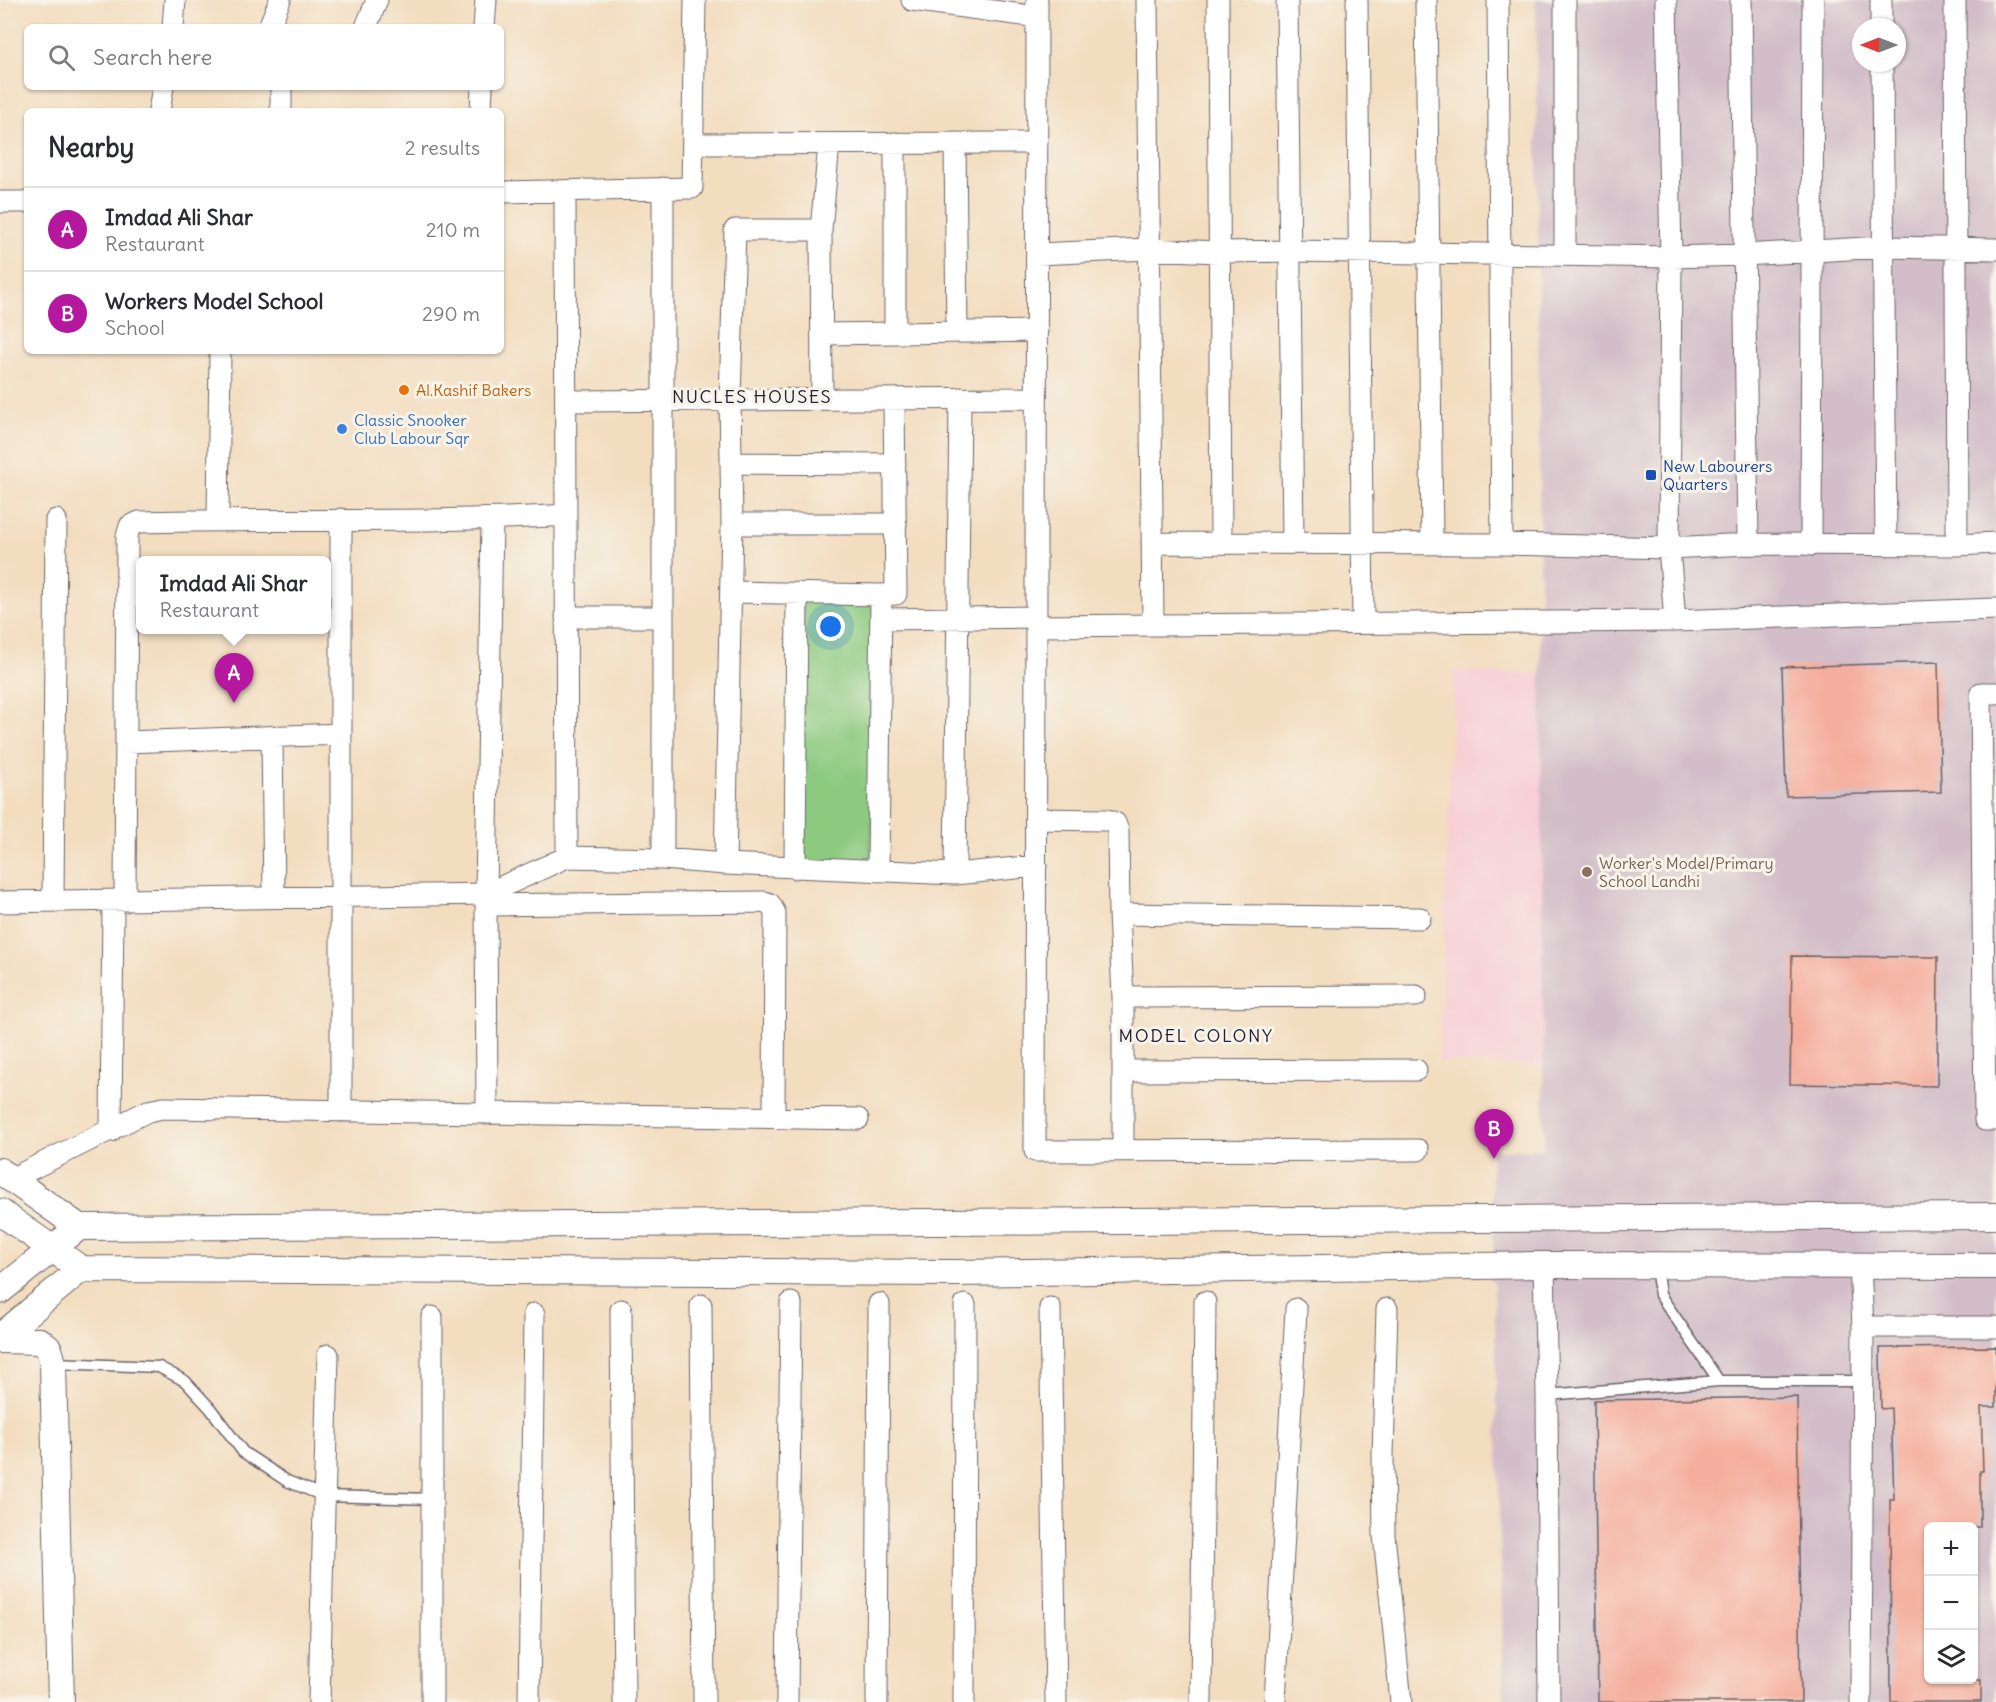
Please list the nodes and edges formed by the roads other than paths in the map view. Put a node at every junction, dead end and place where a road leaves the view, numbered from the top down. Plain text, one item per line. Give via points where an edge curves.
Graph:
1 (176, 0) edge
2 (280, 0) edge
3 (377, 0) edge
4 (486, 0) edge
5 (695, 0) edge
6 (912, 0) edge
7 (1147, 0) edge
8 (1218, 0) edge
9 (1287, 0) edge
10 (1357, 0) edge
11 (1426, 0) edge
12 (1498, 0) edge
13 (1565, 0) edge
14 (1666, 0) edge
15 (1741, 0) edge
16 (1813, 0) edge
17 (1881, 0) edge
18 (1955, 0) edge
19 (979, 5) edge
20 (1037, 9) edge
21 (1881, 18) edge
22 (173, 24) edge
23 (270, 24) edge
24 (367, 24) edge
25 (484, 24) edge
26 (1882, 72) edge
27 (162, 90) edge
28 (281, 90) edge
29 (482, 90) edge
30 (160, 108) edge
31 (281, 108) edge
32 (481, 108) edge
33 (895, 143) junction
34 (955, 143) junction
35 (1037, 143) junction
36 (693, 144) junction
37 (829, 144) junction
38 (663, 189) junction
39 (565, 190) junction
40 (504, 192) edge
41 (0, 202) edge
42 (24, 202) edge
43 (821, 230) junction
44 (1882, 247) junction
45 (1957, 247) junction
46 (1148, 249) junction
47 (1996, 249) edge
48 (1290, 251) junction
49 (1812, 251) junction
50 (1218, 252) junction
51 (1360, 252) junction
52 (1036, 254) junction
53 (1428, 254) junction
54 (1500, 255) junction
55 (1565, 255) junction
56 (1744, 255) junction
57 (1671, 257) junction
58 (1036, 331) junction
59 (957, 332) junction
60 (895, 333) junction
61 (822, 334) junction
62 (220, 354) edge
63 (960, 398) junction
64 (1036, 398) junction
65 (730, 399) junction
66 (822, 399) junction
67 (894, 399) junction
68 (566, 401) junction
69 (663, 401) junction
70 (732, 463) junction
71 (895, 464) junction
72 (566, 515) junction
73 (218, 519) junction
74 (341, 519) junction
75 (492, 519) junction
76 (56, 520) dead end
77 (732, 524) junction
78 (896, 524) junction
79 (1152, 543) junction
80 (1221, 543) junction
81 (1293, 543) junction
82 (1432, 543) junction
83 (1996, 543) edge
84 (1361, 544) junction
85 (1502, 544) junction
86 (1749, 544) junction
87 (1811, 544) junction
88 (1886, 544) junction
89 (1957, 545) junction
90 (1669, 548) junction
91 (731, 592) junction
92 (797, 594) junction
93 (881, 595) junction
94 (1996, 609) edge
95 (566, 617) junction
96 (663, 617) junction
97 (958, 618) junction
98 (882, 619) junction
99 (1036, 621) junction
100 (1675, 621) junction
101 (1363, 623) junction
102 (1153, 625) junction
103 (1996, 693) edge
104 (341, 734) junction
105 (272, 737) junction
106 (126, 742) junction
107 (1036, 819) junction
108 (567, 857) junction
109 (663, 859) junction
110 (725, 864) junction
111 (1036, 866) junction
112 (795, 868) junction
113 (878, 871) junction
114 (955, 874) junction
115 (273, 897) junction
116 (340, 897) junction
117 (486, 900) junction
118 (53, 901) junction
119 (119, 901) junction
120 (0, 902) edge
121 (1119, 914) junction
122 (1420, 918) dead end
123 (1416, 996) dead end
124 (1122, 997) junction
125 (1416, 1070) dead end
126 (1123, 1071) junction
127 (341, 1111) junction
128 (487, 1114) junction
129 (774, 1117) junction
130 (858, 1119) dead end
131 (1996, 1120) edge
132 (111, 1131) junction
133 (1124, 1150) junction
134 (1418, 1150) dead end
135 (5, 1175) edge
136 (0, 1212) edge
137 (1996, 1216) edge
138 (79, 1227) junction
139 (53, 1250) junction
140 (1544, 1265) junction
141 (1656, 1265) junction
142 (1860, 1265) junction
143 (1996, 1266) edge
144 (81, 1269) junction
145 (0, 1291) edge
146 (1205, 1302) dead end
147 (790, 1303) dead end
148 (879, 1304) dead end
149 (701, 1305) dead end
150 (965, 1305) dead end
151 (1050, 1308) dead end
152 (1296, 1309) dead end
153 (1387, 1309) dead end
154 (621, 1310) dead end
155 (534, 1314) dead end
156 (432, 1317) dead end
157 (1996, 1326) edge
158 (1863, 1327) junction
159 (0, 1339) edge
160 (328, 1355) dead end
161 (53, 1363) junction
162 (1719, 1381) junction
163 (1861, 1381) junction
164 (1548, 1395) junction
165 (324, 1496) junction
166 (432, 1499) junction
167 (61, 1702) edge
168 (319, 1702) edge
169 (432, 1702) edge
170 (529, 1702) edge
171 (624, 1702) edge
172 (704, 1702) edge
173 (787, 1702) edge
174 (877, 1702) edge
175 (964, 1702) edge
176 (1056, 1702) edge
177 (1201, 1702) edge
178 (1275, 1702) edge
179 (1401, 1702) edge
180 (1549, 1702) edge
181 (1861, 1702) edge

1 - 22 street
2 - 23 street
3 - 24 street
4 - 25 street
5 - 36 street
6 - 19 street
7 - 46 street
8 - 50 street
9 - 48 street
10 - 51 street
11 - 53 street
12 - 54 street
13 - 55 street
14 - 57 street
15 - 56 street
16 - 49 street
17 - 21 street
18 - 45 street
19 - 20 street
20 - 35 street
26 - 44 street
27 - 30 street
28 - 31 street
29 - 32 street
33 - 34 street
33 - 37 street
33 - 60 street
34 - 35 street
34 - 59 street
35 - 52 street
36 - 37 street
36 - 38 street via 692,188
37 - 43 street
38 - 39 street
38 - 69 street
39 - 40 street
39 - 68 street
41 - 42 street
43 - 61 street
43 - 65 street via 735,230
44 - 45 street
44 - 49 street
44 - 88 street
45 - 47 street
45 - 89 street
46 - 50 street
46 - 52 street
46 - 79 street
48 - 50 street
48 - 51 street
48 - 81 street
49 - 56 street
49 - 87 street
50 - 80 street
51 - 53 street
51 - 84 street
52 - 58 street
53 - 54 street
53 - 82 street
54 - 55 street
54 - 85 street
55 - 57 street
56 - 57 street
56 - 86 street
57 - 90 street
58 - 59 street
58 - 64 street
59 - 60 street
60 - 61 street
61 - 66 street
62 - 73 street
63 - 64 street
63 - 67 street
63 - 97 street
64 - 99 street
65 - 66 street
65 - 69 street
65 - 70 street
66 - 67 street
67 - 71 street
68 - 69 street
68 - 72 street
69 - 96 street
70 - 71 street
70 - 77 street
71 - 78 street
72 - 75 street
72 - 95 street
73 - 74 street
73 - 106 street via 139,522 130,526
74 - 75 street
74 - 104 street
75 - 117 street
76 - 118 street
77 - 78 street
77 - 91 street
78 - 93 street via 896,594
79 - 80 street
79 - 102 street
80 - 81 street
81 - 84 street
82 - 84 street
82 - 85 street
83 - 89 street
84 - 101 street
85 - 90 street
86 - 87 street
86 - 90 street
87 - 88 street
88 - 89 street
90 - 100 street
91 - 92 street
91 - 110 street
92 - 93 street
92 - 112 street
93 - 98 street
94 - 100 street
95 - 96 street
95 - 108 street
96 - 109 street
97 - 98 street
97 - 99 street
97 - 114 street
98 - 113 street
99 - 102 street
99 - 107 street
100 - 101 street
101 - 102 street
103 - 131 street via 1981,693 1985,1120
104 - 105 street
104 - 116 street
105 - 106 street
105 - 115 street
106 - 119 street
107 - 111 street
107 - 121 street via 1114,823 1118,831
108 - 109 street
108 - 117 street
109 - 110 street
110 - 112 street
111 - 114 street
111 - 133 street via 1035,1151
112 - 113 street
113 - 114 street
115 - 116 street
115 - 119 street
116 - 117 street
116 - 127 street
117 - 128 street
117 - 129 street via 770,904 775,913
118 - 119 street
118 - 120 street
119 - 132 street
121 - 122 street
121 - 124 street
123 - 124 street
124 - 126 street
125 - 126 street
126 - 133 street
127 - 128 street
127 - 132 street via 163,1108 148,1111
128 - 129 street
129 - 130 street
132 - 135 street
133 - 134 street
135 - 138 street
136 - 139 street
137 - 138 street
138 - 139 street
139 - 144 street
139 - 145 street
140 - 141 street
140 - 144 street via 955,1273
140 - 164 street
141 - 142 street
141 - 162 lane via 1660,1295
142 - 143 street
142 - 158 street
144 - 159 street
146 - 177 street
147 - 173 street
148 - 174 street
149 - 172 street
150 - 175 street
151 - 176 street
152 - 178 street
153 - 179 street via 1384,1534
154 - 171 street
155 - 170 street
156 - 166 street
157 - 158 street
158 - 163 street
159 - 161 street via 40,1341 49,1349
160 - 165 street
161 - 165 lane via 159,1366 185,1381 243,1452 287,1481
161 - 167 street
162 - 163 lane
162 - 164 lane
163 - 181 street
164 - 180 street
165 - 166 lane
165 - 168 street
166 - 169 street

